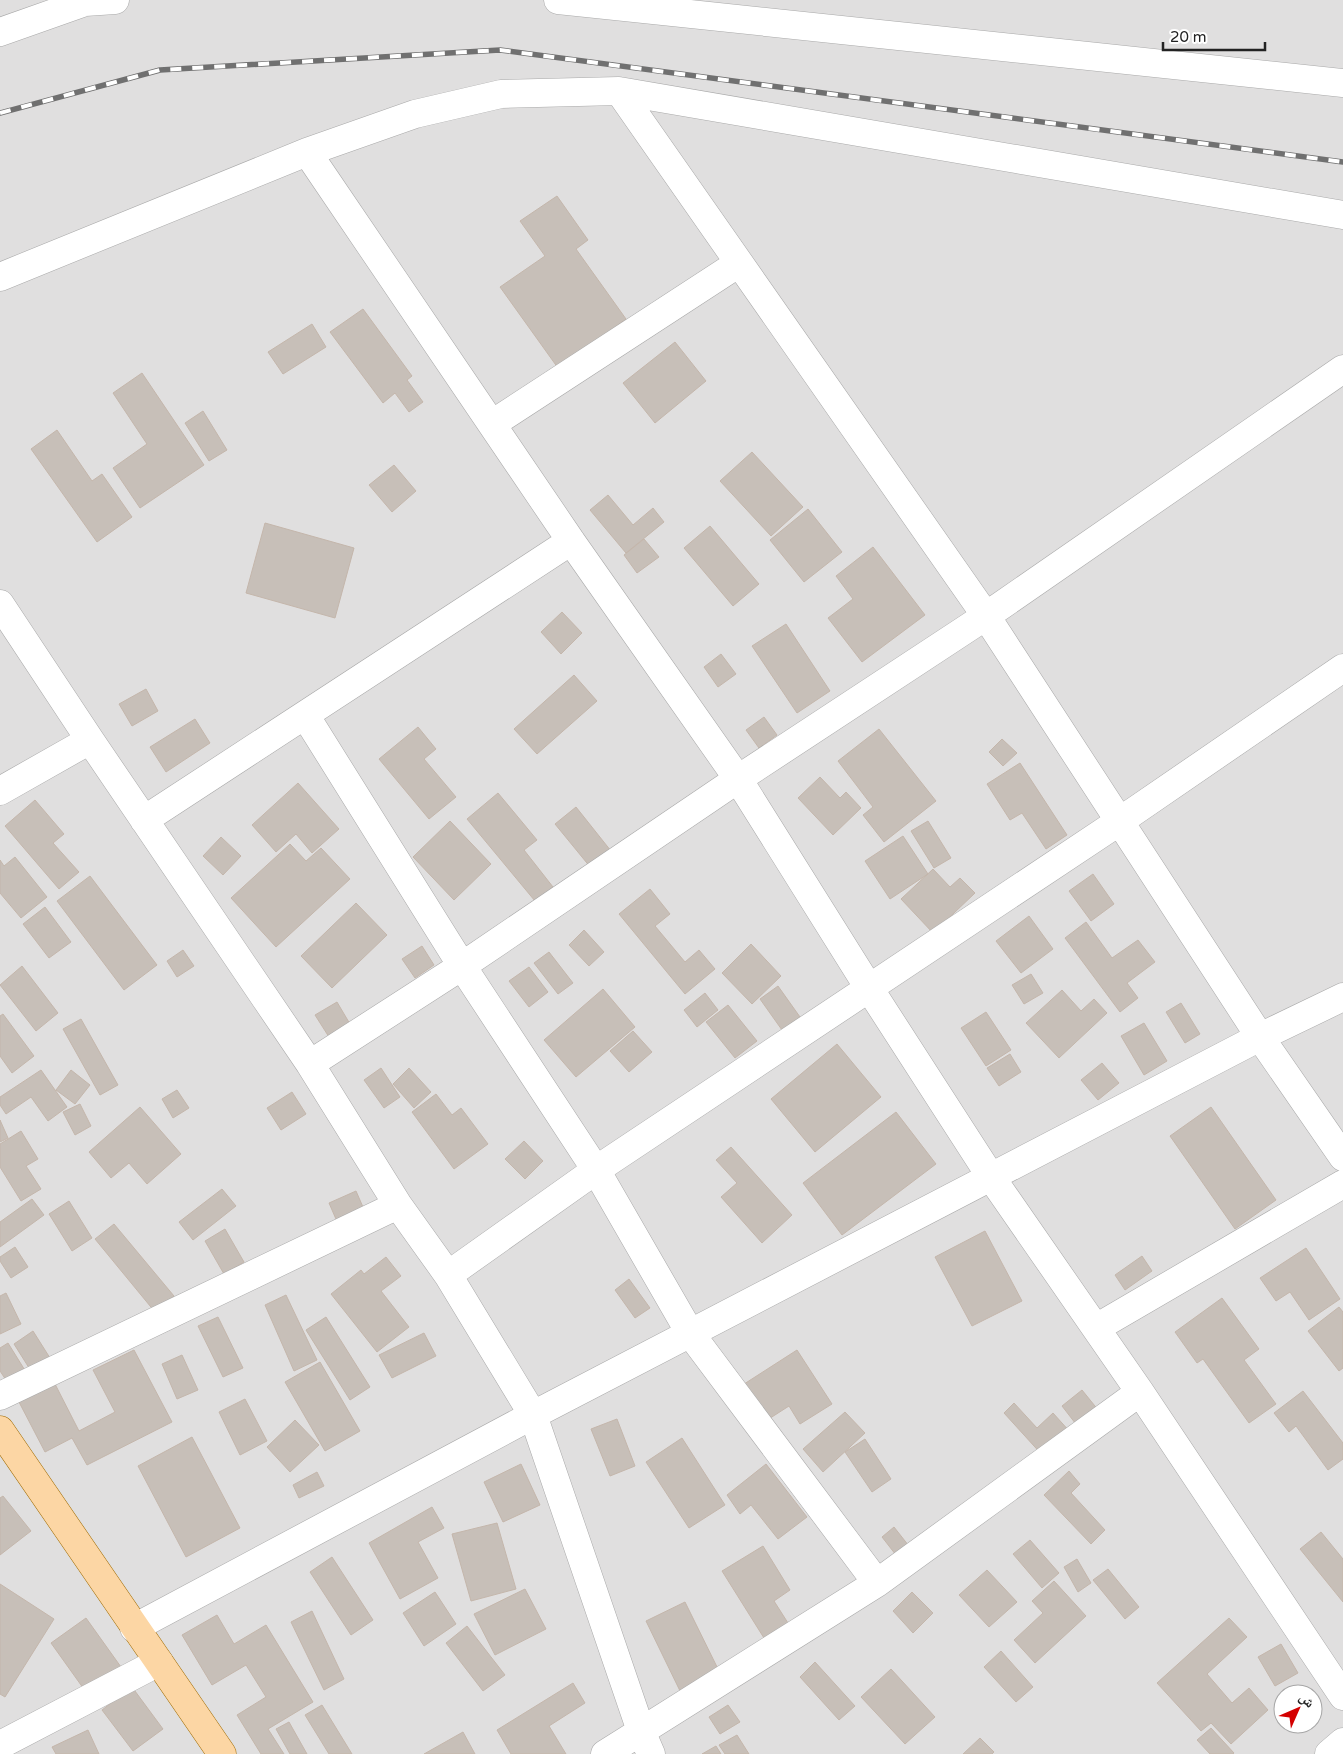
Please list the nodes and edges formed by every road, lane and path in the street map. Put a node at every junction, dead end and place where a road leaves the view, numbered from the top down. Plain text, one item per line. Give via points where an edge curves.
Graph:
1 (115, 0) edge
2 (558, 0) edge
3 (0, 32) edge
4 (1343, 82) edge
5 (619, 91) junction
6 (307, 152) junction
7 (1343, 215) edge
8 (740, 263) junction
9 (0, 277) edge
10 (1343, 369) edge
11 (492, 424) junction
12 (571, 541) junction
13 (0, 604) edge
14 (986, 616) junction
15 (1343, 668) edge
16 (305, 715) junction
17 (90, 740) junction
18 (738, 779) junction
19 (0, 791) edge
20 (144, 820) junction
21 (1120, 822) junction
22 (462, 966) junction
23 (869, 988) junction
24 (1343, 997) edge
25 (1260, 1037) junction
26 (310, 1064) junction
27 (1343, 1157) edge
28 (596, 1170) junction
29 (991, 1177) junction
30 (1343, 1184) edge
31 (398, 1205) junction
32 (448, 1274) junction
33 (1096, 1328) junction
34 (690, 1332) junction
35 (1140, 1392) junction
36 (0, 1396) edge
37 (532, 1414) junction
38 (0, 1430) edge
39 (877, 1583) junction
40 (134, 1628) junction
41 (159, 1662) junction
42 (1343, 1696) edge
43 (646, 1742) edge
44 (1343, 1742) edge
45 (0, 1745) edge
46 (222, 1754) edge
47 (605, 1754) edge
48 (1329, 1754) edge

1 - 3 street via 85,2
2 - 4 street
5 - 6 street via 501,94 415,114
5 - 7 street
5 - 8 street
6 - 9 street
6 - 11 street
8 - 11 street
8 - 14 street
10 - 14 street
11 - 12 street
12 - 16 street
12 - 18 street
13 - 17 street
14 - 18 street
14 - 21 street
15 - 21 street
16 - 20 street
16 - 22 street
17 - 19 street
17 - 20 street
18 - 22 street
18 - 23 street
20 - 26 street
21 - 23 street
21 - 25 street
22 - 26 street
22 - 28 street
23 - 28 street
23 - 29 street
24 - 25 street
25 - 27 street
25 - 29 street
26 - 31 street
28 - 32 street
28 - 34 street
29 - 33 street
29 - 34 street
30 - 33 street
31 - 32 street
31 - 36 street
32 - 37 street
33 - 35 street
34 - 37 street
34 - 39 street
35 - 39 street
35 - 42 street
37 - 40 street
37 - 43 street
38 - 40 main road
39 - 43 street
40 - 41 main road
41 - 45 street
41 - 46 main road
43 - 47 street
44 - 48 street

